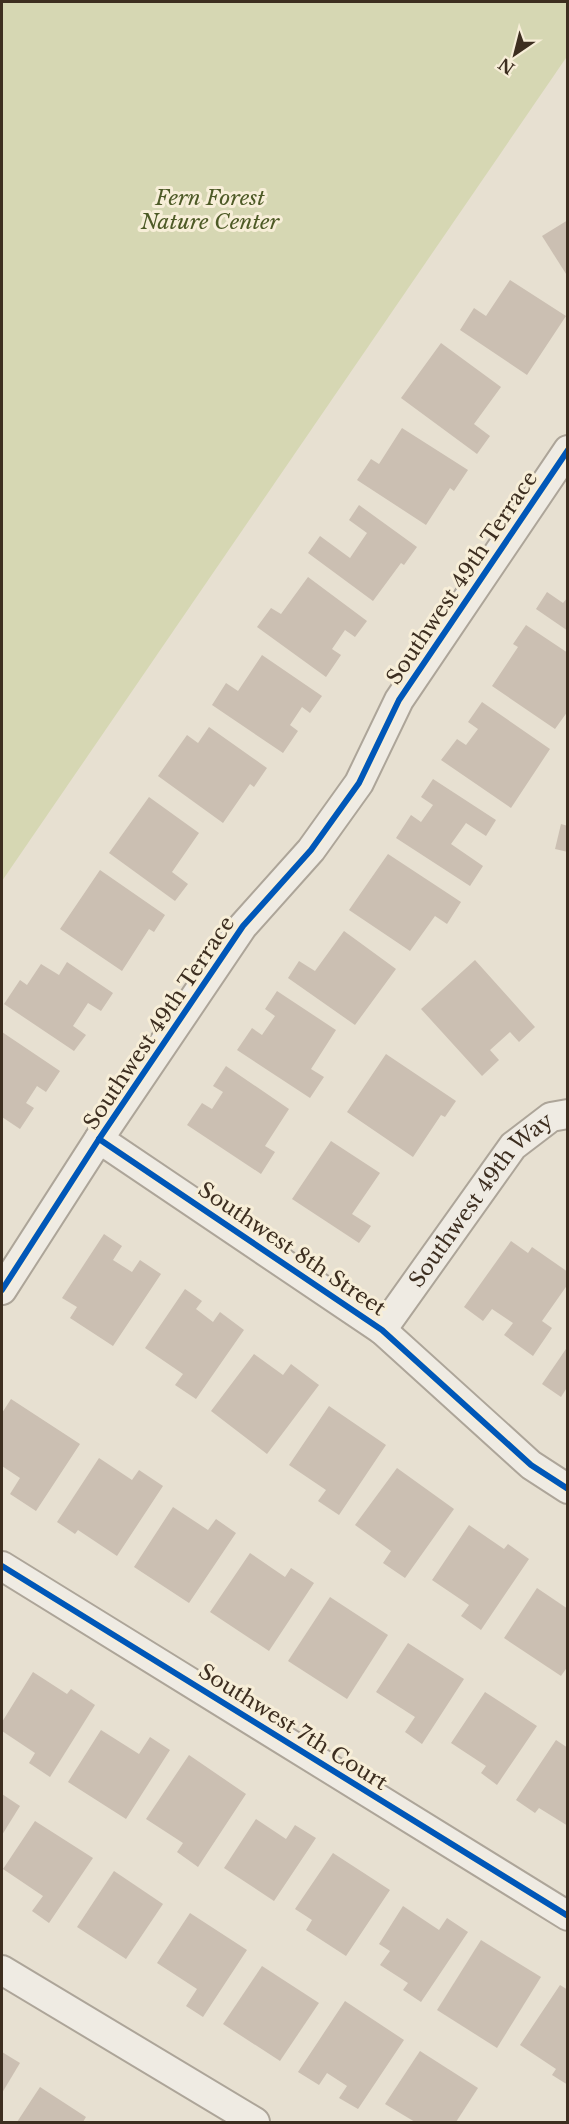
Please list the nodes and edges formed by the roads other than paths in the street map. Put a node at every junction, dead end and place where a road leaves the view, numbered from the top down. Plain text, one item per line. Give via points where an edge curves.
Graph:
1 (567, 450) edge
2 (567, 1114) edge
3 (99, 1139) junction
4 (2, 1290) edge
5 (382, 1330) junction
6 (567, 1489) edge
7 (2, 1566) edge
8 (567, 1916) edge
9 (2, 1970) edge
10 (255, 2122) edge

1 - 3 street, Southwest 49th Terrace via 399,700 359,783 311,850 243,926
2 - 5 street, Southwest 49th Way via 551,1117 513,1146
3 - 4 street, Southwest 49th Terrace
3 - 5 street, Southwest 8th Street
5 - 6 street, Southwest 8th Street via 531,1465
7 - 8 street, Southwest 7th Court
9 - 10 street

